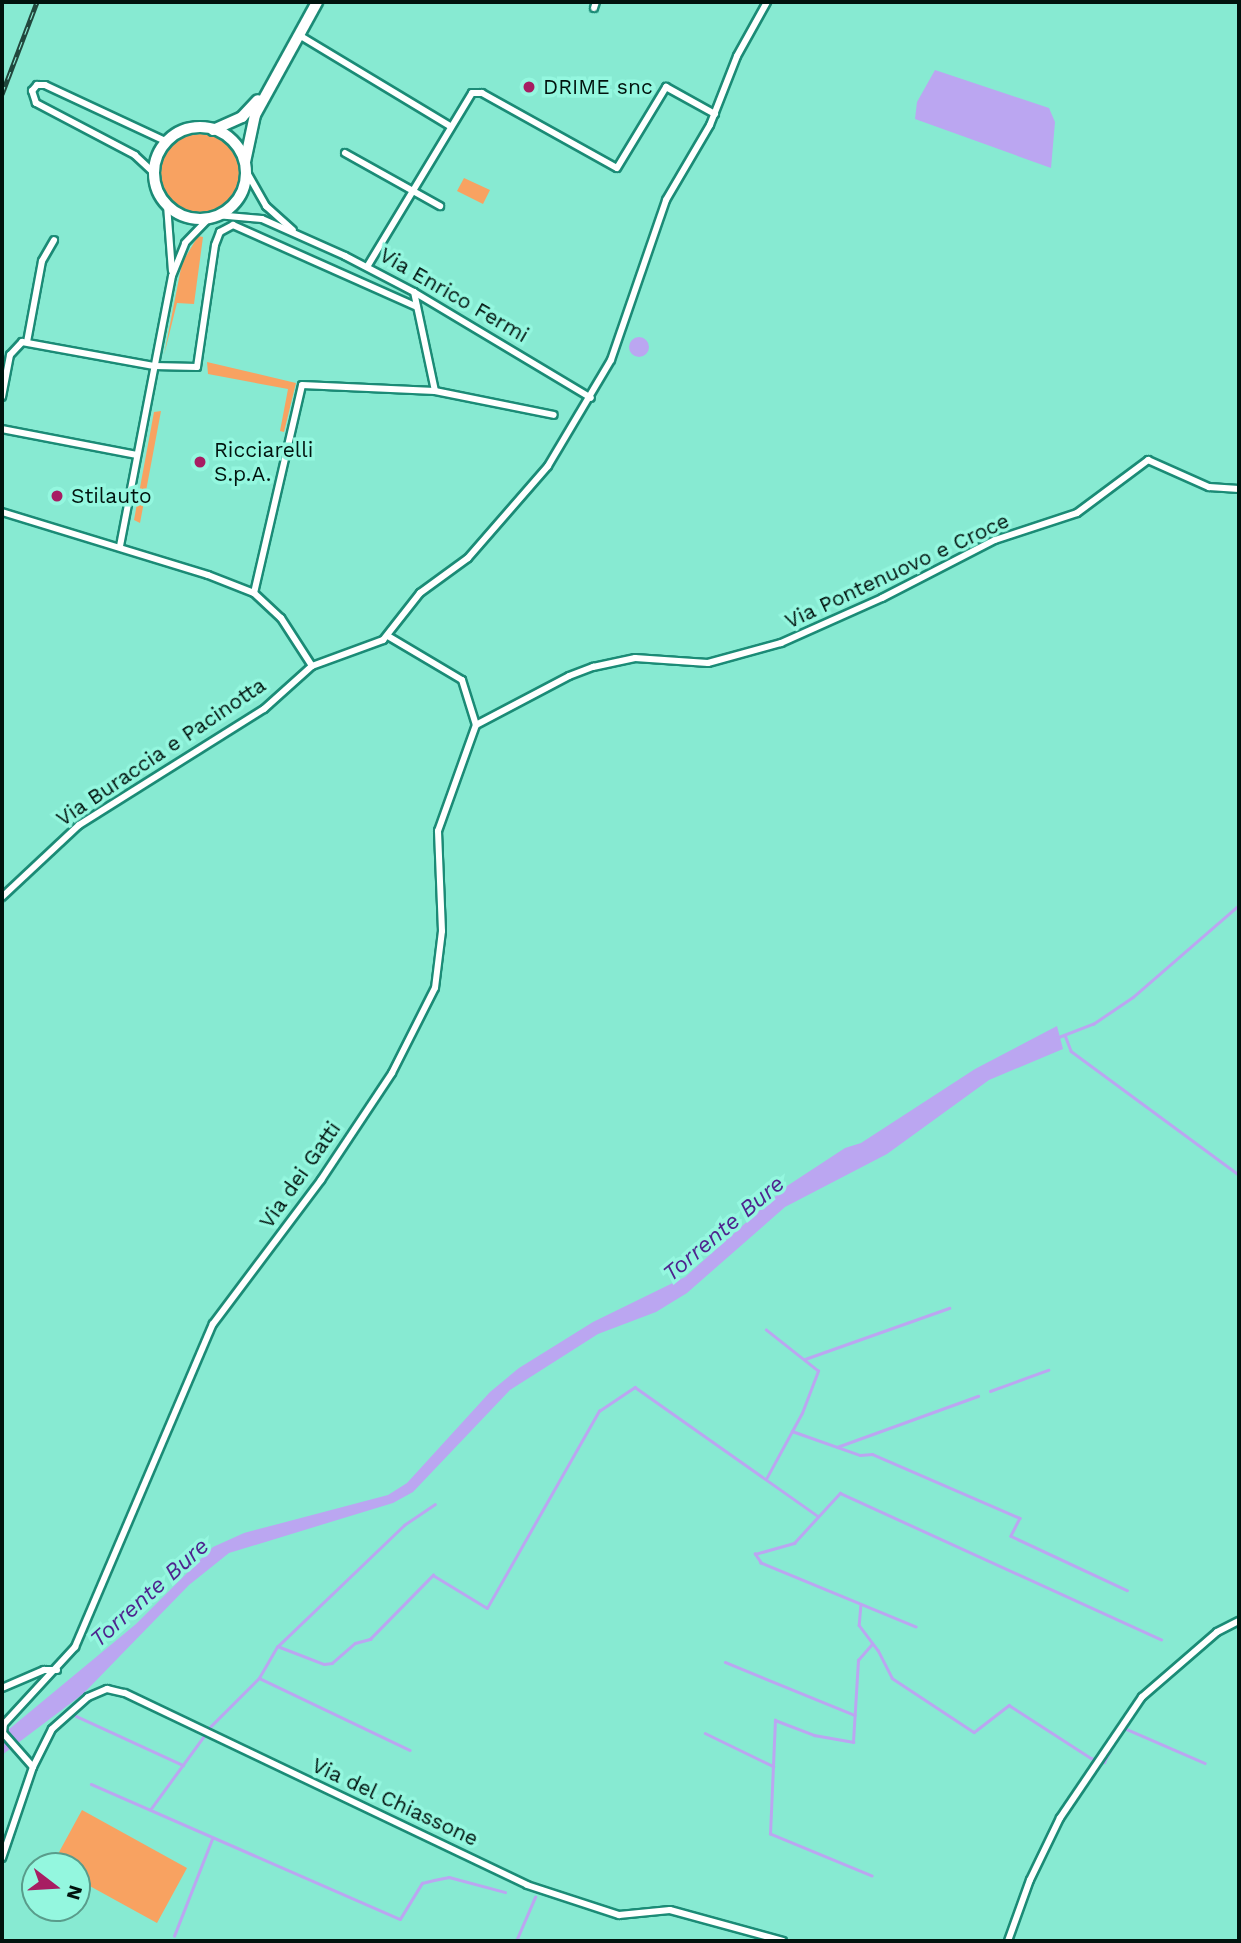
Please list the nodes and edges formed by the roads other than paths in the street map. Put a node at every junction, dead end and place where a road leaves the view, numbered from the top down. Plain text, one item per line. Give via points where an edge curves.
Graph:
1 (317, 2) edge
2 (767, 2) edge
3 (298, 34) junction
4 (266, 92) junction
5 (715, 114) junction
6 (450, 126) junction
7 (213, 130) junction
8 (167, 142) junction
9 (345, 153) dead end
10 (245, 168) junction
11 (154, 173) junction
12 (411, 190) junction
13 (167, 205) junction
14 (440, 206) dead end
15 (213, 216) junction
16 (295, 232) junction
17 (54, 240) dead end
18 (367, 267) junction
19 (172, 276) junction
20 (415, 292) junction
21 (417, 307) junction
22 (27, 342) junction
23 (154, 366) junction
24 (435, 391) junction
25 (2, 397) edge
26 (591, 398) junction
27 (554, 415) dead end
28 (3, 427) edge
29 (137, 456) junction
30 (1239, 489) edge
31 (2, 512) edge
32 (120, 547) junction
33 (254, 593) junction
34 (388, 636) junction
35 (312, 666) junction
36 (476, 725) junction
37 (2, 897) edge
38 (1239, 1621) edge
39 (57, 1670) junction
40 (2, 1688) edge
41 (3, 1733) edge
42 (33, 1767) junction
43 (2, 1858) edge
44 (783, 1941) edge
45 (1008, 1941) edge

1 - 3 street
2 - 5 street via 737,56
3 - 4 street
3 - 6 street
4 - 7 street via 242,117
4 - 10 street via 255,115
5 - 6 street via 666,87 617,168 479,92 469,95
5 - 26 street via 666,200 617,344
6 - 12 street
7 - 8 street via 190,128
7 - 10 street via 235,145
8 - 11 street
8 - 11 street via 45,85 37,85 32,92 36,103 132,152
9 - 12 street
10 - 15 street via 238,197
10 - 16 street via 266,206
11 - 13 street
12 - 14 street
12 - 18 street
13 - 15 street via 187,217
13 - 19 street
15 - 16 street via 256,217
15 - 19 street via 185,243
16 - 18 street, Via Enrico Fermi
17 - 22 street via 42,261
18 - 20 street, Via Enrico Fermi
19 - 23 street
20 - 21 street
20 - 26 street, Via Enrico Fermi
21 - 23 street via 246,227 228,226 215,245 200,365
21 - 24 street
22 - 23 street
22 - 25 street via 11,352
23 - 29 street
24 - 27 street
24 - 33 street via 314,383 299,388
26 - 34 street via 548,466 468,558 420,593
28 - 29 street
29 - 32 street
30 - 36 street, Via Pontenuovo e Croce via 1209,487 1148,460 1068,517 995,540 883,598 781,643 708,663 635,658 593,667
31 - 32 street
32 - 33 street
33 - 35 street via 281,618
34 - 35 street, Via Buraccia e Pacinotta
34 - 36 street via 462,680
35 - 37 street, Via Buraccia e Pacinotta via 264,709 79,825
36 - 39 street, Via dei Gatti via 438,831 442,930 435,988 426,1012 321,1180 213,1324 79,1639
38 - 45 street via 1217,1632 1134,1708 1060,1818
39 - 40 street via 44,1670
39 - 41 street, Via dei Gatti via 5,1722
41 - 42 street
42 - 43 street, Via del Chiassone
42 - 44 street, Via del Chiassone via 52,1729 88,1697 107,1689 125,1693 527,1885 619,1915 670,1910

